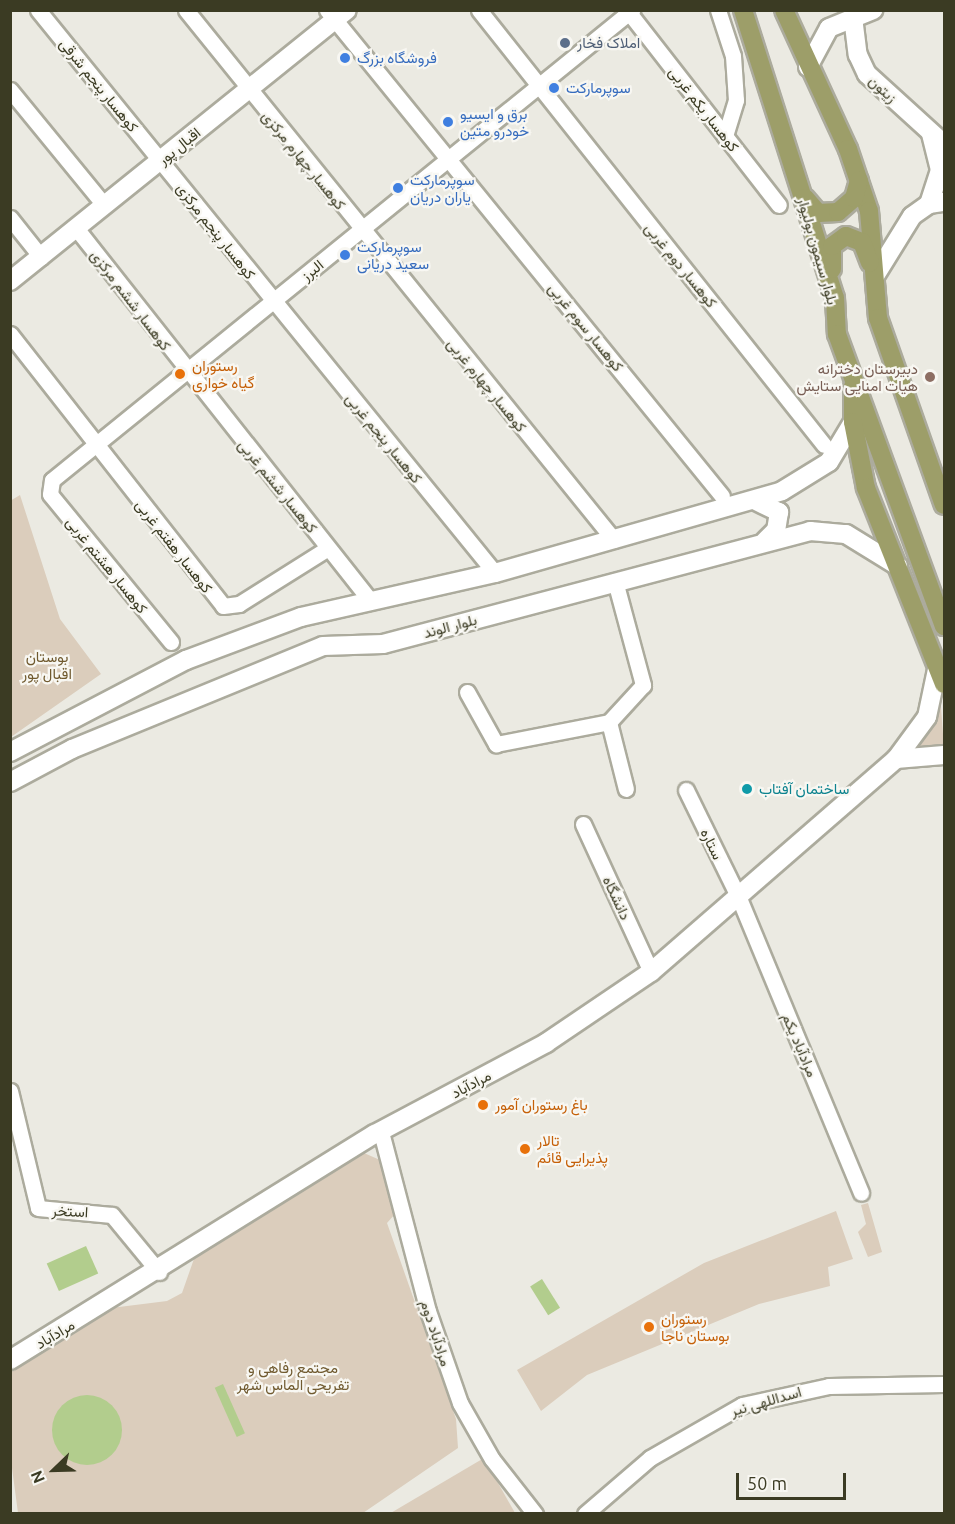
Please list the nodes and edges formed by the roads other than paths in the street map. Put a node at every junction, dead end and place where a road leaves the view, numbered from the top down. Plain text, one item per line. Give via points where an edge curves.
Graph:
1 (38, 10) edge
2 (186, 10) edge
3 (479, 10) edge
4 (718, 10) edge
5 (743, 10) edge
6 (784, 10) edge
7 (873, 10) edge
8 (629, 11) edge
9 (336, 14) edge
10 (853, 17) junction
11 (808, 67) junction
12 (539, 86) junction
13 (10, 90) edge
14 (248, 90) junction
15 (930, 131) junction
16 (725, 136) junction
17 (945, 144) edge
18 (450, 158) junction
19 (160, 160) junction
20 (859, 181) junction
21 (802, 194) junction
22 (937, 203) edge
23 (104, 205) junction
24 (779, 205) dead end
25 (10, 218) edge
26 (76, 228) junction
27 (361, 230) junction
28 (41, 257) junction
29 (875, 276) junction
30 (10, 281) edge
31 (835, 298) junction
32 (272, 302) junction
33 (10, 334) edge
34 (186, 372) junction
35 (853, 376) junction
36 (853, 422) junction
37 (824, 445) dead end
38 (95, 446) junction
39 (48, 486) joint
40 (722, 496) dead end
41 (754, 501) junction
42 (945, 505) edge
43 (614, 540) junction
44 (765, 541) junction
45 (328, 548) junction
46 (898, 566) junction
47 (495, 573) junction
48 (615, 581) junction
49 (370, 600) junction
50 (945, 626) edge
51 (171, 642) dead end
52 (938, 665) junction
53 (945, 684) edge
54 (467, 692) dead end
55 (609, 722) junction
56 (10, 752) edge
57 (945, 755) edge
58 (896, 759) junction
59 (10, 782) edge
60 (626, 789) dead end
61 (686, 790) dead end
62 (583, 824) dead end
63 (739, 898) junction
64 (651, 972) junction
65 (10, 1091) edge
66 (381, 1132) junction
67 (861, 1192) dead end
68 (159, 1272) junction
69 (10, 1360) edge
70 (945, 1384) edge
71 (535, 1514) edge
72 (585, 1514) edge

1 - 19 street, کوهسار پنجم شرقی
2 - 14 street, کوهسار چهارم مرکزی
3 - 12 street, کوهسار دوم غربی
4 - 16 street via 733,56 736,100
5 - 21 main road, بلوار سیمون بولیوار
6 - 11 main road
7 - 10 street
8 - 12 street, البرز
8 - 16 street, کوهسار یکم غربی
9 - 14 street, اقبال پور
9 - 18 street, کوهسار سوم غربی
10 - 11 street via 829,28
10 - 15 street, زیتون via 858,55 867,74
11 - 20 main road
12 - 18 street, البرز
12 - 37 street, کوهسار دوم غربی
13 - 23 street
14 - 19 street, اقبال پور
14 - 27 street, کوهسار چهارم مرکزی
15 - 17 street, زیتون
15 - 22 street via 940,170
16 - 24 street, کوهسار یکم غربی
18 - 27 street, البرز
18 - 40 street, کوهسار سوم غربی
19 - 23 street, اقبال پور
19 - 32 street, کوهسار پنجم مرکزی
20 - 21 main road via 846,207 826,215
20 - 29 main road via 869,211
21 - 31 main road, بلوار سیمون بولیوار
22 - 29 street via 899,230
23 - 26 street, اقبال پور
25 - 28 street
26 - 28 street, اقبال پور
26 - 34 street, کوهسار ششم مرکزی
27 - 32 street, البرز
27 - 43 street, کوهسار چهارم غربی
28 - 30 street, اقبال پور
29 - 31 main road via 862,242 840,238 830,252
29 - 42 main road via 883,336
31 - 35 main road, بلوار سیمون بولیوار via 837,334
32 - 34 street, البرز
32 - 47 street, کوهسار پنجم غربی
33 - 38 street
34 - 38 street, البرز
34 - 45 street, کوهسار ششم غربی
35 - 36 main road
35 - 50 main road, بلوار سیمون بولیوار
36 - 41 street via 839,450 817,472
36 - 46 main road via 866,488
38 - 39 street, البرز
38 - 45 street, کوهسار هفتم غربی via 222,606 239,604
39 - 51 street, کوهسار هشتم غربی via 50,494
41 - 43 street
41 - 44 street via 780,512 776,530
43 - 47 street
44 - 46 street, بلوار الوند via 827,530 868,544
44 - 48 street, بلوار الوند
45 - 49 street, کوهسار ششم غربی
46 - 52 main road
47 - 49 street
48 - 55 street via 643,685
48 - 59 street, بلوار الوند via 383,644 323,646 72,749
49 - 56 street via 301,617 186,660
52 - 53 main road
52 - 58 street, مرادآباد via 927,717
54 - 55 street via 496,744
55 - 60 street
57 - 58 street
58 - 63 street, مرادآباد
61 - 63 street, ستاره
62 - 64 street, دانشگاه
63 - 64 street, مرادآباد
63 - 67 street, مرادآباد یکم
64 - 66 street, مرادآباد via 546,1043
65 - 68 street, استخر via 38,1208 112,1215
66 - 68 street, مرادآباد
66 - 71 street, مرادآباد دوم via 428,1311 460,1403
68 - 69 street, مرادآباد
70 - 72 street, اسداللهی نیر via 829,1386 742,1405 650,1458

